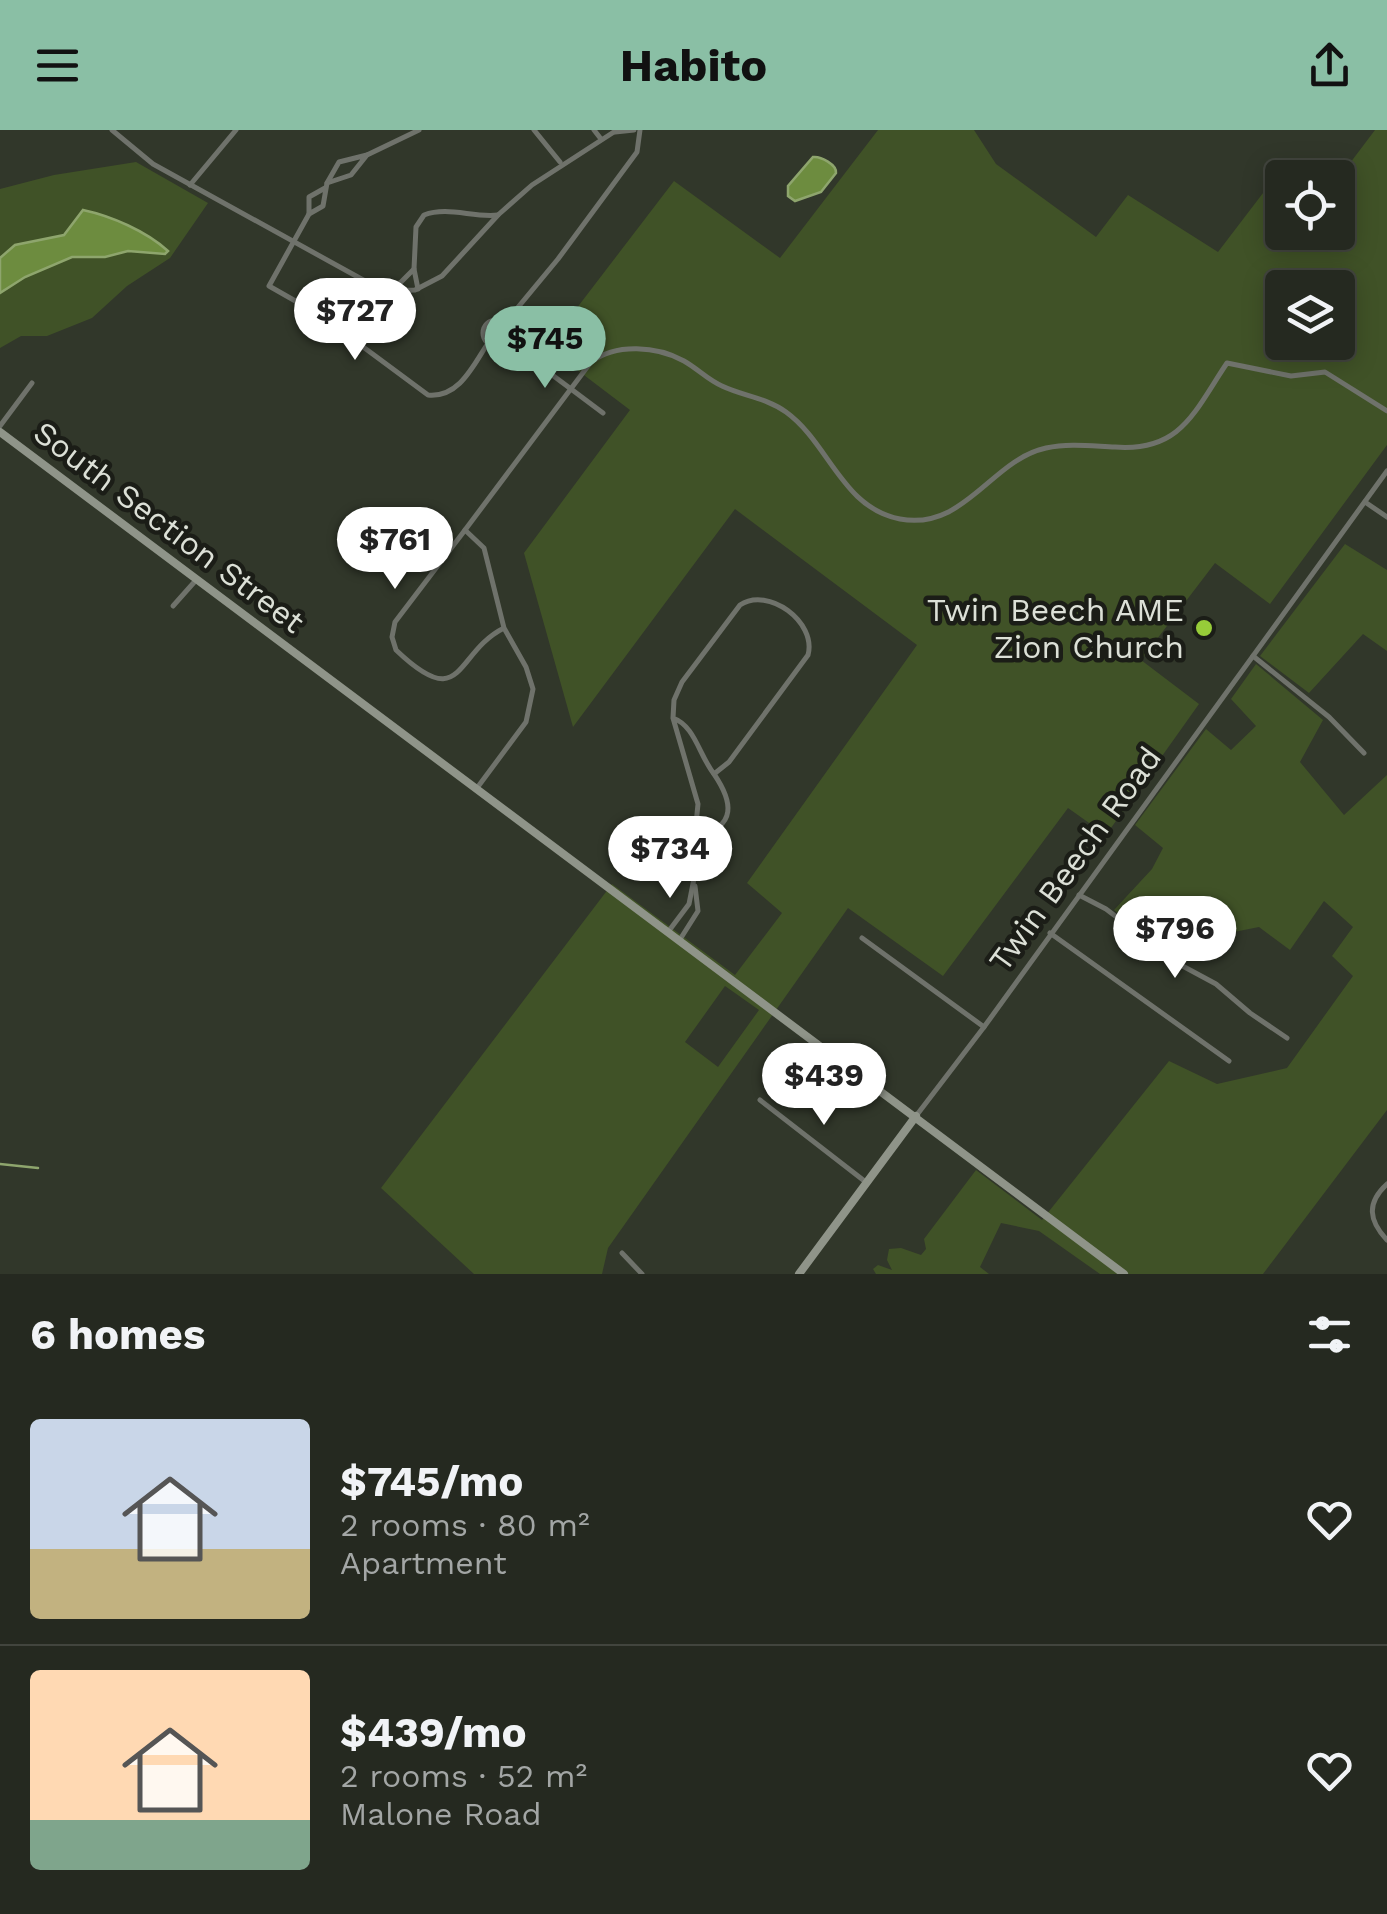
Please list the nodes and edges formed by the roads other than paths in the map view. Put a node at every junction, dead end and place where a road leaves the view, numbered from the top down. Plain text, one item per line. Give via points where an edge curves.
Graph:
1 (112, 130) edge
2 (236, 130) edge
3 (420, 130) edge
4 (534, 130) edge
5 (594, 130) edge
6 (637, 130) edge
7 (616, 131) edge
8 (405, 133) edge
9 (601, 139) junction
10 (367, 155) junction
11 (561, 163) junction
12 (190, 185) junction
13 (326, 186) junction
14 (309, 214) junction
15 (498, 215) junction
16 (293, 243) junction
17 (414, 269) junction
18 (376, 287) junction
19 (418, 289) junction
20 (506, 323) junction
21 (508, 340) junction
22 (488, 343) junction
23 (32, 383) dead end
24 (570, 388) junction
25 (1387, 412) edge
26 (604, 413) dead end
27 (0, 429) edge
28 (1387, 471) edge
29 (1365, 502) junction
30 (1387, 517) edge
31 (465, 530) junction
32 (197, 579) junction
33 (173, 606) dead end
34 (504, 628) junction
35 (1252, 656) junction
36 (673, 718) junction
37 (1364, 753) dead end
38 (714, 774) junction
39 (477, 788) junction
40 (698, 836) junction
41 (694, 883) junction
42 (1079, 895) junction
43 (668, 932) junction
44 (1050, 933) junction
45 (862, 938) dead end
46 (679, 941) junction
47 (984, 1027) junction
48 (1287, 1038) dead end
49 (1230, 1061) dead end
50 (760, 1100) dead end
51 (916, 1116) junction
52 (867, 1183) junction
53 (1387, 1184) edge
54 (1387, 1240) edge
55 (622, 1254) dead end
56 (642, 1274) edge
57 (799, 1274) edge
58 (1124, 1274) edge

1 - 12 street
2 - 12 street
3 - 8 street
4 - 11 street
5 - 9 street
6 - 7 street
6 - 20 street via 637,152
7 - 9 street
8 - 10 street
9 - 11 street
10 - 13 street via 351,176
10 - 13 street via 339,162
11 - 15 street
12 - 16 street
13 - 14 street via 322,206
13 - 14 street via 309,197
14 - 16 street
15 - 17 street via 424,215 416,227
15 - 19 street via 442,276
16 - 18 street
16 - 22 street via 269,286 320,315 423,392 452,391
17 - 18 street via 400,283
17 - 19 street
18 - 19 street
20 - 21 street
20 - 22 street via 486,324
21 - 22 street
21 - 24 street
23 - 27 street
24 - 25 street via 606,353 646,348 668,354 724,388 786,412 857,498 901,519 952,512 1038,450 1161,443 1185,426 1227,363 1291,376 1325,372
24 - 26 street
24 - 31 street
27 - 32 street, South Section Street
28 - 29 street, Twin Beech Road
29 - 30 street
29 - 35 street, Twin Beech Road
31 - 34 street via 484,548
31 - 34 street via 395,622 396,650 430,677 447,678
32 - 33 street
32 - 39 street, South Section Street
34 - 39 street via 531,679 532,705 523,728
35 - 37 street via 1329,716
35 - 42 street, Twin Beech Road
36 - 38 street via 690,729
36 - 38 street via 682,682 744,602 769,600 806,628 808,655 730,762
36 - 40 street via 698,804
38 - 40 street via 729,809 717,829
39 - 43 street, South Section Street
40 - 41 street
41 - 43 street
41 - 46 street via 698,911
42 - 44 street, Twin Beech Road
42 - 48 street
43 - 46 street, South Section Street
44 - 47 street, Twin Beech Road
44 - 49 street
45 - 47 street
46 - 51 street, South Section Street
47 - 51 street, Twin Beech Road
50 - 52 street
51 - 52 street, Twin Beech Road
51 - 58 street, South Section Street
52 - 57 street, Twin Beech Road
53 - 54 street via 1371,1211
55 - 56 street

